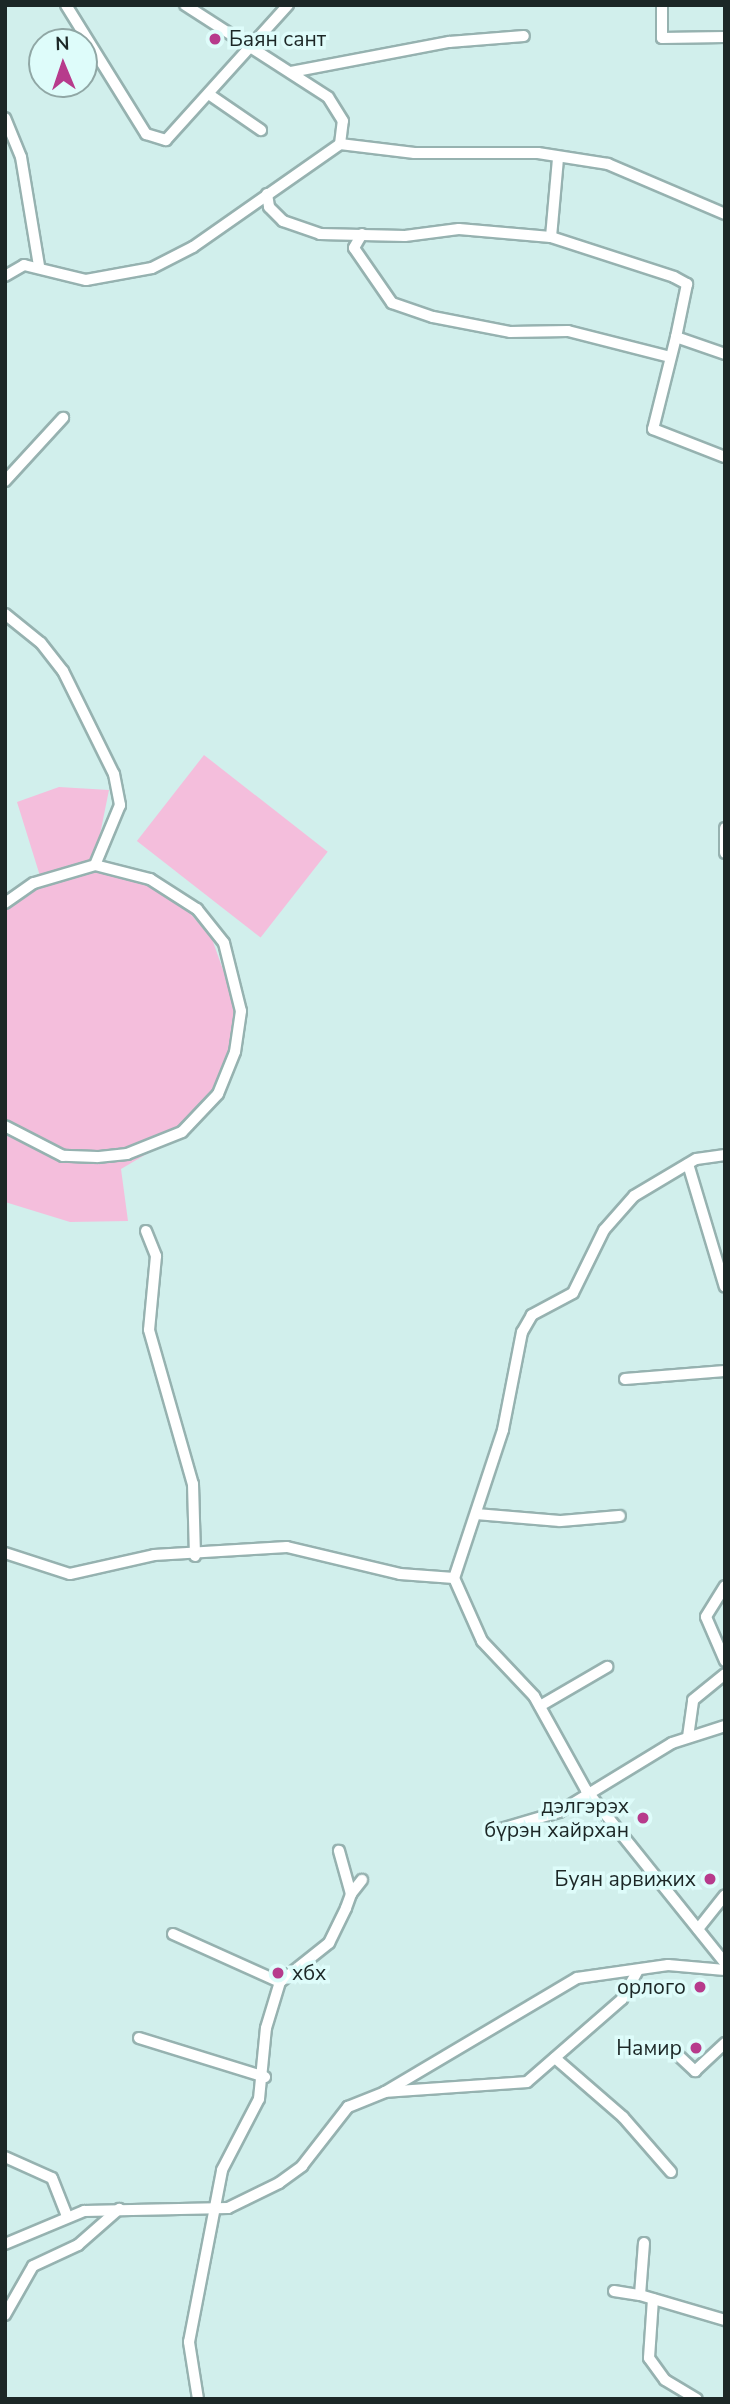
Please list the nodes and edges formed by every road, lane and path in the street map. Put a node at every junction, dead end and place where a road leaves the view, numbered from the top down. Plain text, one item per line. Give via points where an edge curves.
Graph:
1 (66, 5) edge
2 (186, 5) edge
3 (288, 5) edge
4 (662, 5) edge
5 (524, 36) dead end
6 (725, 37) edge
7 (248, 47) junction
8 (291, 72) junction
9 (210, 95) junction
10 (5, 118) edge
11 (261, 130) dead end
12 (340, 144) junction
13 (558, 158) junction
14 (267, 194) junction
15 (725, 214) edge
16 (362, 234) junction
17 (551, 237) junction
18 (40, 265) junction
19 (5, 276) edge
20 (676, 337) junction
21 (725, 354) edge
22 (670, 357) junction
23 (64, 418) dead end
24 (725, 457) edge
25 (5, 481) edge
26 (5, 614) edge
27 (725, 828) edge
28 (725, 853) edge
29 (95, 865) junction
30 (5, 903) edge
31 (5, 1126) edge
32 (725, 1155) edge
33 (688, 1164) junction
34 (146, 1231) dead end
35 (725, 1287) edge
36 (725, 1371) edge
37 (625, 1379) dead end
38 (476, 1514) junction
39 (620, 1516) dead end
40 (5, 1553) edge
41 (195, 1556) junction
42 (454, 1578) junction
43 (725, 1586) edge
44 (725, 1661) edge
45 (607, 1667) dead end
46 (725, 1674) edge
47 (540, 1706) junction
48 (725, 1726) edge
49 (688, 1737) junction
50 (589, 1793) junction
51 (494, 1831) dead end
52 (339, 1851) dead end
53 (362, 1880) dead end
54 (351, 1894) junction
55 (725, 1895) edge
56 (698, 1929) junction
57 (173, 1934) dead end
58 (725, 1963) edge
59 (725, 1970) edge
60 (637, 1972) junction
61 (280, 1982) junction
62 (139, 2038) dead end
63 (725, 2043) edge
64 (680, 2057) dead end
65 (555, 2058) junction
66 (265, 2077) junction
67 (385, 2092) junction
68 (5, 2157) edge
69 (671, 2172) dead end
70 (119, 2209) junction
71 (215, 2212) junction
72 (67, 2216) junction
73 (644, 2243) dead end
74 (5, 2245) edge
75 (614, 2291) dead end
76 (640, 2295) junction
77 (653, 2299) junction
78 (5, 2315) edge
79 (725, 2320) edge
80 (198, 2399) edge
81 (697, 2399) edge

1 - 9 street via 146,134 174,136 204,92
2 - 7 street
3 - 7 street
4 - 6 street via 662,38
5 - 8 street via 449,42
7 - 8 street
7 - 9 street
8 - 12 street via 340,109
9 - 11 street
10 - 18 street via 21,157
12 - 13 street via 357,151 499,150
12 - 14 street
13 - 15 street via 608,164
13 - 17 street
14 - 16 street via 269,207 284,221 320,234
14 - 18 street via 152,268 86,280 60,277
16 - 17 street via 459,229
16 - 22 street via 354,248 392,303 510,332 568,331
17 - 20 street via 687,284
18 - 19 street
20 - 21 street
20 - 22 street
22 - 24 street via 653,429
23 - 25 street
26 - 29 street via 41,643 63,671 114,774 120,805
27 - 28 street
29 - 30 street via 34,883
29 - 31 street via 176,892 211,925 233,964 239,990 235,1052 218,1094 199,1117 182,1132 127,1154 63,1156
32 - 33 street
33 - 35 street
33 - 38 street via 634,1196 604,1230 573,1293 532,1315 522,1332 503,1430
34 - 41 street via 156,1256 149,1330 192,1484
36 - 37 street
38 - 39 street via 560,1521
38 - 42 street
40 - 41 street via 70,1574 151,1556
41 - 42 street via 288,1547 400,1574
42 - 47 street via 482,1641 513,1669
43 - 44 street via 706,1617
45 - 47 street
46 - 49 street via 693,1700
47 - 50 street
48 - 49 street
49 - 50 street
50 - 51 street via 559,1812
50 - 56 street
52 - 54 street
53 - 54 street
54 - 61 street via 329,1943
55 - 56 street
56 - 58 street
57 - 61 street
59 - 60 street via 676,1965
60 - 65 street via 622,1999
60 - 67 street via 560,1986
61 - 66 street via 265,2028
62 - 66 street
63 - 64 street via 695,2071
65 - 67 street via 517,2086
65 - 69 street via 623,2117
66 - 71 street via 250,2123 222,2171
67 - 71 street via 348,2107 302,2166 279,2183
68 - 72 street via 52,2178
70 - 71 street via 166,2205
70 - 72 street
70 - 78 street via 78,2245 33,2266
71 - 80 street via 189,2342
72 - 74 street
73 - 76 street
75 - 76 street
76 - 77 street
77 - 79 street
77 - 81 street via 649,2358 665,2380

